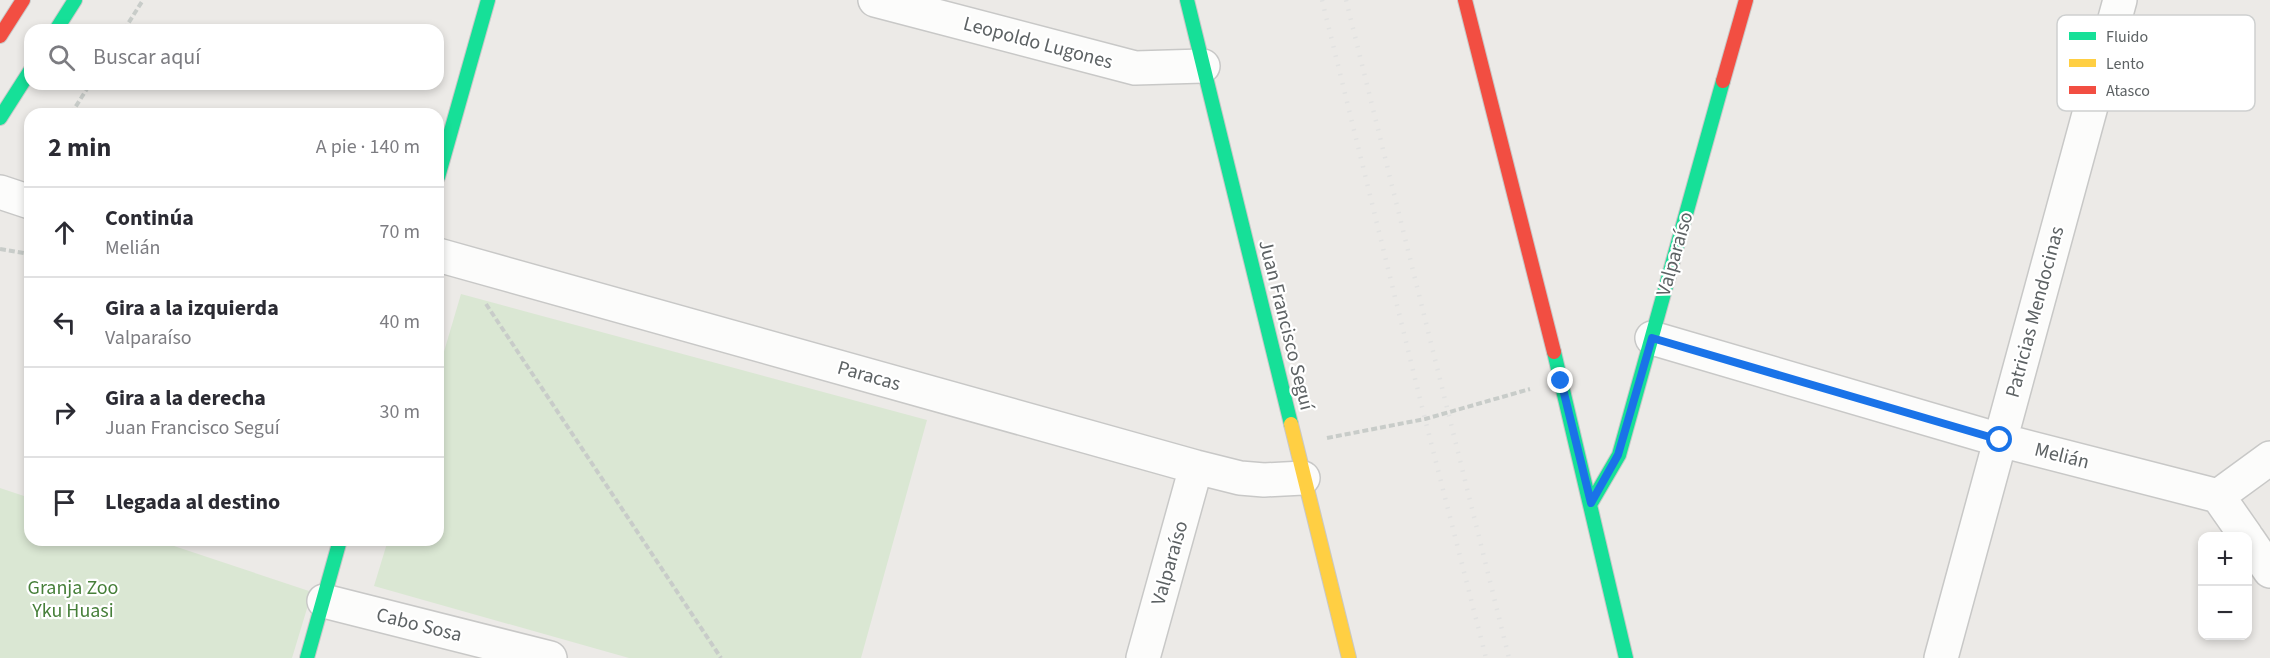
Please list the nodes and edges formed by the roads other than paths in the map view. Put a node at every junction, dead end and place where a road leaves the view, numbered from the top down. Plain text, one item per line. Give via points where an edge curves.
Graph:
1 (23, 0) edge
2 (75, 0) edge
3 (488, 0) edge
4 (874, 0) edge
5 (1187, 0) edge
6 (1465, 0) edge
7 (1746, 0) edge
8 (2120, 0) edge
9 (2116, 15) edge
10 (60, 24) edge
11 (0, 36) edge
12 (1203, 66) junction
13 (24, 80) edge
14 (2090, 111) edge
15 (0, 118) edge
16 (444, 156) edge
17 (0, 192) edge
18 (24, 200) edge
19 (448, 258) edge
20 (1652, 338) junction
21 (2000, 440) junction
22 (2270, 458) edge
23 (1196, 467) junction
24 (1303, 478) junction
25 (2218, 496) junction
26 (1591, 503) junction
27 (2243, 532) edge
28 (2252, 545) edge
29 (338, 546) edge
30 (2270, 571) edge
31 (324, 601) junction
32 (307, 658) edge
33 (550, 658) edge
34 (1143, 658) edge
35 (1349, 658) edge
36 (1626, 658) edge
37 (1941, 658) edge

1 - 11 street
2 - 10 street
3 - 16 street
4 - 12 street, Leopoldo Lugones via 1134,68
5 - 12 street, Juan Francisco Seguí
6 - 26 street
7 - 20 street, Valparaíso
8 - 9 street, Patricias Mendocinas
12 - 24 street, Juan Francisco Seguí
13 - 15 street
14 - 21 street, Patricias Mendocinas
17 - 18 street
19 - 23 street, Paracas
20 - 21 street, Melián
20 - 26 street, Valparaíso via 1618,455
21 - 25 street, Melián
21 - 37 street, Patricias Mendocinas
22 - 25 street
23 - 24 street, Paracas via 1240,478
23 - 34 street, Valparaíso
24 - 35 street, Juan Francisco Seguí
25 - 27 street
26 - 36 street
28 - 30 street
29 - 31 street
31 - 32 street
31 - 33 street, Cabo Sosa

